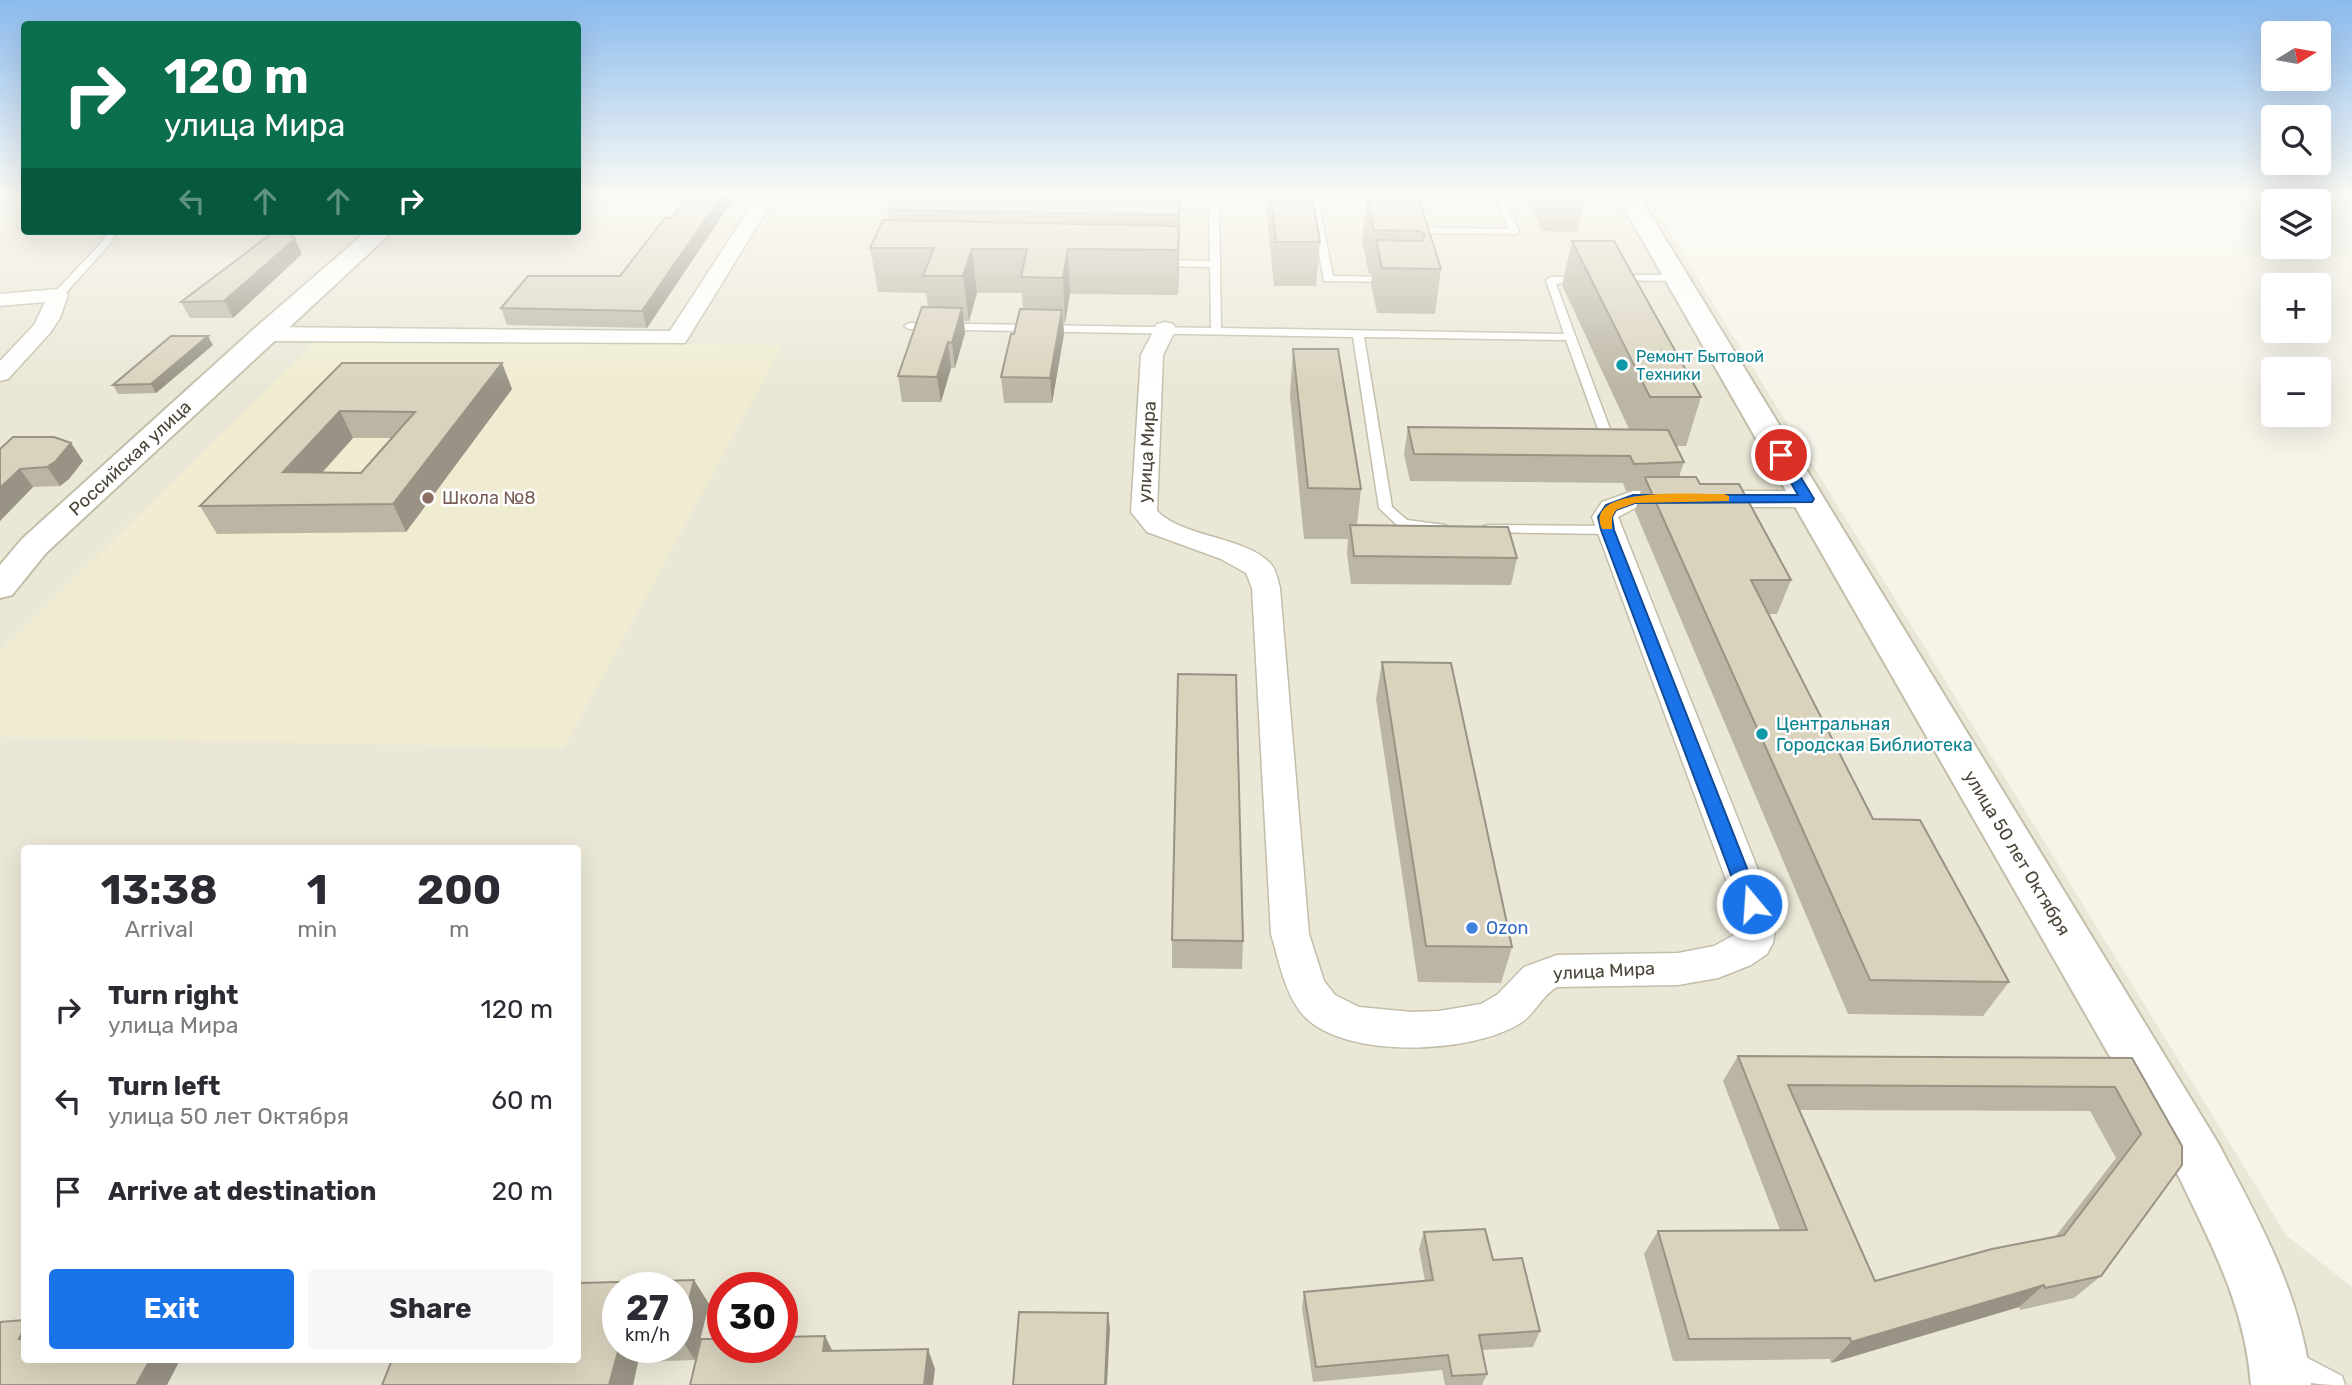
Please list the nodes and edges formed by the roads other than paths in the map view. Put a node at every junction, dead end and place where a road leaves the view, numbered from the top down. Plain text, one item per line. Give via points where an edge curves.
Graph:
1 (92, 259) edge
2 (350, 259) edge
3 (727, 259) edge
4 (1215, 259) edge
5 (1324, 259) edge
6 (1665, 259) edge
7 (1146, 262) edge
8 (1215, 264) junction
9 (1593, 278) edge
10 (1607, 278) edge
11 (1676, 278) junction
12 (1412, 280) edge
13 (58, 295) junction
14 (0, 300) edge
15 (909, 326) dead end
16 (1165, 329) junction
17 (1216, 329) junction
18 (1358, 333) junction
19 (264, 334) junction
20 (1570, 337) junction
21 (0, 374) edge
22 (1604, 429) edge
23 (1807, 499) junction
24 (1608, 530) junction
25 (0, 587) edge
26 (2280, 1370) edge
27 (2333, 1385) edge

1 - 13 lane
2 - 19 street, Российская улица
3 - 19 street via 677,338
4 - 8 lane
5 - 12 lane via 1328,279
6 - 11 street, улица 50 лет Октября
7 - 8 lane
8 - 17 lane
9 - 20 lane via 1551,280
10 - 11 lane
11 - 23 street, улица 50 лет Октября
13 - 14 street
13 - 21 street via 32,343
15 - 16 lane
16 - 17 lane
16 - 24 street, улица Мира via 1152,355 1144,512 1157,526 1259,568 1266,588 1290,934 1306,983 1322,1007 1355,1024 1415,1031 1475,1026 1507,1012 1536,977 1559,970 1702,966 1738,956 1754,943 1757,923 1746,885
17 - 18 lane
18 - 20 lane
18 - 24 lane via 1386,508 1403,523 1467,529
19 - 25 street, Российская улица via 34,545
20 - 22 lane
23 - 24 street via 1633,499 1611,508 1605,517
23 - 26 street, улица 50 лет Октября via 2199,1161 2250,1264 2270,1317
26 - 27 lane

